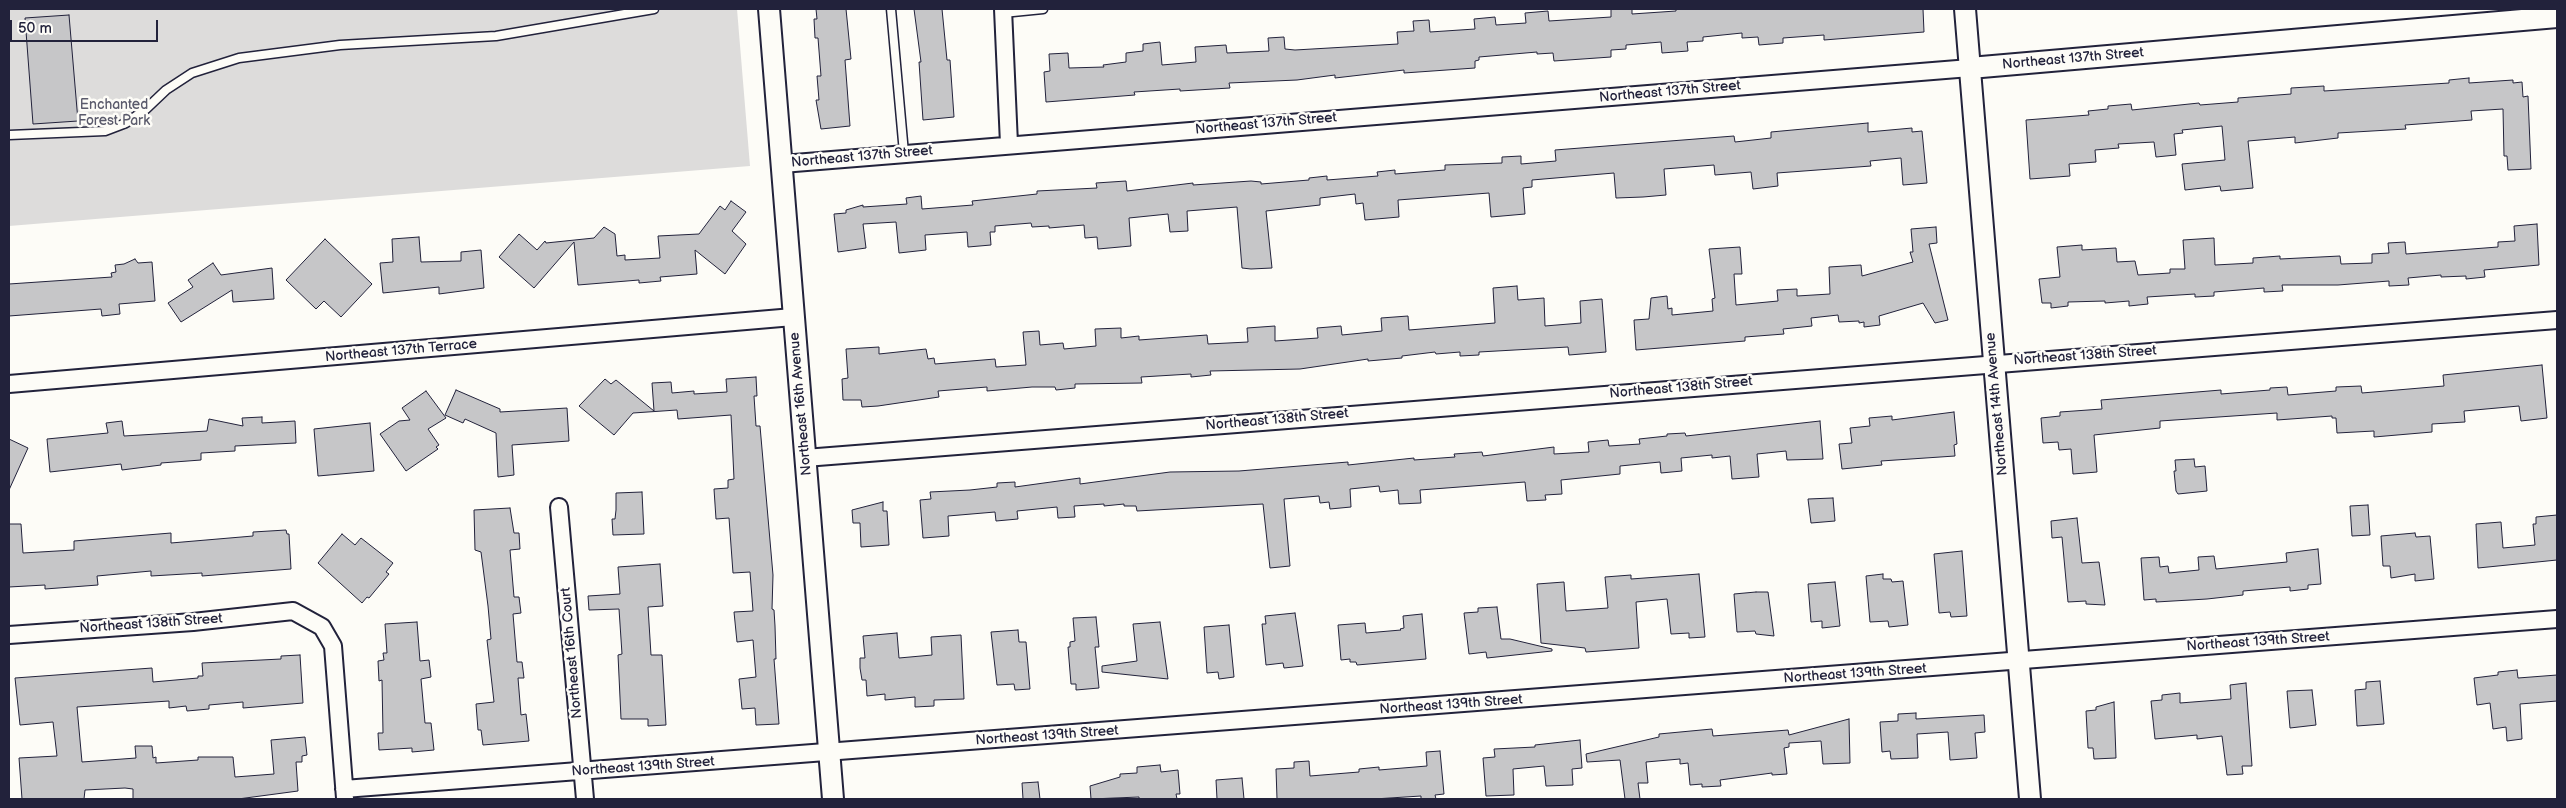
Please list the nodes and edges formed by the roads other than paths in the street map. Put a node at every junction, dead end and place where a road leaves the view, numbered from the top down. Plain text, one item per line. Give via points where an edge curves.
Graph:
1 (654, 9) edge
2 (769, 9) edge
3 (891, 9) edge
4 (1043, 9) edge
5 (1965, 9) edge
6 (1003, 11) edge
7 (2557, 17) edge
8 (1970, 68) junction
9 (9, 135) edge
10 (1009, 144) junction
11 (904, 154) junction
12 (782, 164) junction
13 (793, 317) junction
14 (2557, 320) edge
15 (1994, 363) junction
16 (9, 384) edge
17 (805, 458) junction
18 (559, 507) dead end
19 (2557, 619) edge
20 (9, 635) edge
21 (2019, 661) junction
22 (830, 753) junction
23 (583, 772) junction
24 (344, 794) edge
25 (585, 799) edge
26 (833, 799) edge
27 (2030, 799) edge

1 - 9 lane via 496,36 340,45 239,58 192,73 126,123 105,131
2 - 12 street, Northeast 16th Avenue
3 - 11 lane
4 - 6 lane
5 - 8 street, Northeast 14th Avenue
6 - 10 street
7 - 8 street, Northeast 137th Street
8 - 10 street, Northeast 137th Street
8 - 15 street, Northeast 14th Avenue
10 - 11 street, Northeast 137th Street
11 - 12 street, Northeast 137th Street
12 - 13 street, Northeast 16th Avenue
13 - 16 street, Northeast 137th Terrace
13 - 17 street, Northeast 16th Avenue
14 - 15 street, Northeast 138th Street
15 - 17 street, Northeast 138th Street
15 - 21 street, Northeast 14th Avenue
17 - 22 street, Northeast 16th Avenue
18 - 23 street, Northeast 16th Court
19 - 21 street, Northeast 139th Street
20 - 24 street, Northeast 138th Street via 293,612 322,626 333,646
21 - 22 street, Northeast 139th Street
21 - 27 street, Northeast 14th Avenue
22 - 23 street, Northeast 139th Street
22 - 26 street, Northeast 16th Avenue
23 - 24 street, Northeast 139th Street
23 - 25 street, Northeast 16th Court

